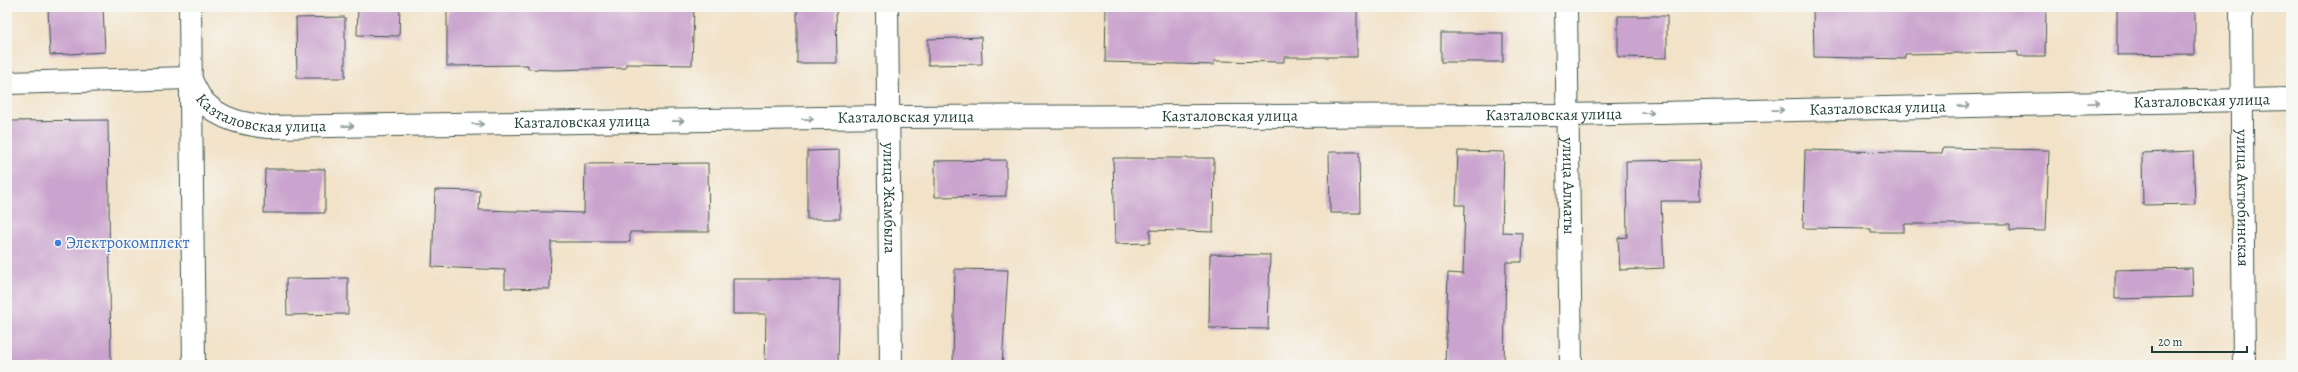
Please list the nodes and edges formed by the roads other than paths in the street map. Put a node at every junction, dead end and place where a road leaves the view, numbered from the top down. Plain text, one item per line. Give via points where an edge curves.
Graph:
1 (190, 7) edge
2 (886, 7) edge
3 (1566, 7) edge
4 (2240, 7) edge
5 (190, 78) junction
6 (7, 83) edge
7 (2291, 99) edge
8 (2241, 100) junction
9 (1567, 115) junction
10 (888, 118) junction
11 (194, 365) edge
12 (891, 365) edge
13 (1571, 365) edge
14 (2244, 365) edge

1 - 5 street
2 - 10 street, улица Жамбыла
3 - 9 street, улица Алматы
4 - 8 street, улица Актюбинская
5 - 6 street
5 -> 10 street, Казталовская улица via 202,101 220,115 246,124 268,127
5 - 11 street
7 - 8 street, Казталовская улица
9 -> 8 street, Казталовская улица
8 - 14 street, улица Актюбинская
9 - 10 street, Казталовская улица
9 - 13 street, улица Алматы
10 - 12 street, улица Жамбыла

